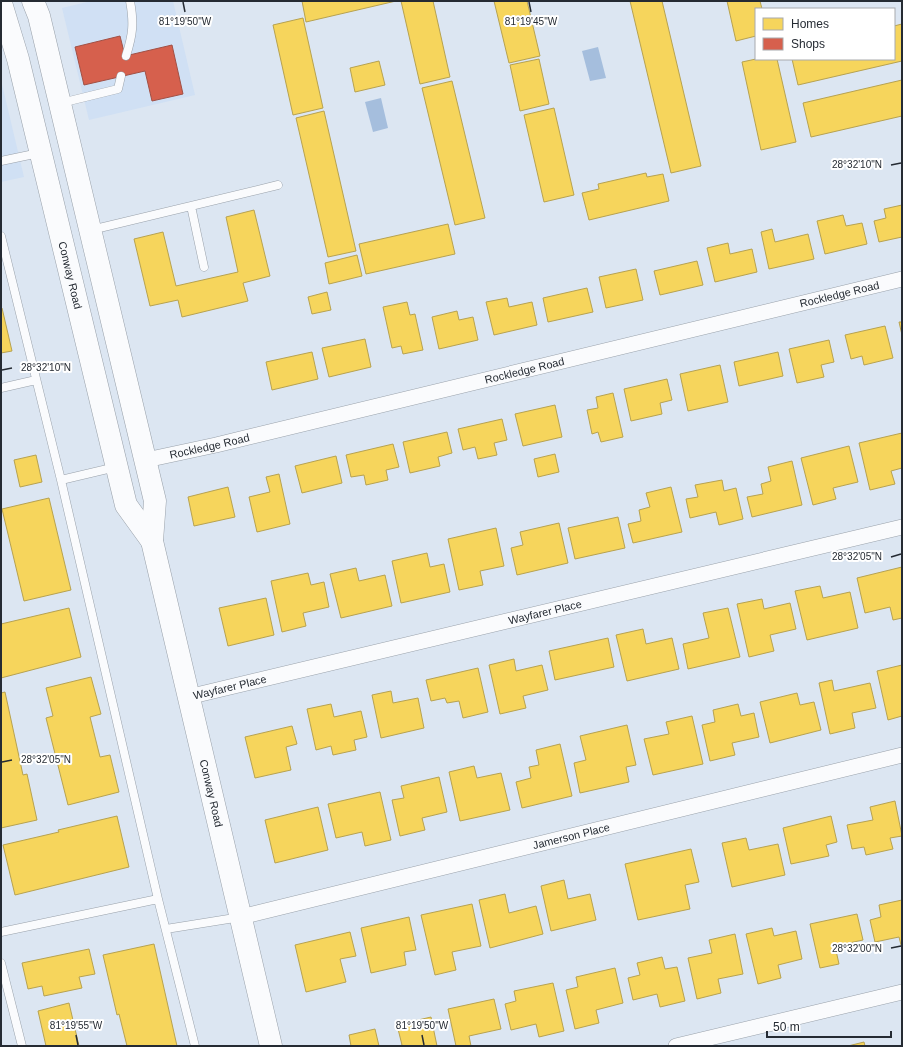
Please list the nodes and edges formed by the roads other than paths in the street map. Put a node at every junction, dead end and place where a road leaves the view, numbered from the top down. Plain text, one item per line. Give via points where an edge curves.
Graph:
1 (33, 1) edge
2 (130, 1) edge
3 (1, 3) edge
4 (1, 40) edge
5 (126, 56) dead end
6 (18, 59) junction
7 (121, 76) dead end
8 (61, 103) junction
9 (41, 152) junction
10 (1, 161) edge
11 (278, 185) dead end
12 (191, 206) junction
13 (91, 230) junction
14 (1, 236) edge
15 (204, 267) dead end
16 (902, 279) edge
17 (36, 380) junction
18 (1, 388) edge
19 (146, 460) junction
20 (117, 467) junction
21 (61, 480) junction
22 (902, 527) edge
23 (152, 541) junction
24 (188, 696) junction
25 (902, 755) edge
26 (158, 899) junction
27 (241, 917) junction
28 (166, 929) junction
29 (1, 932) edge
30 (1, 963) edge
31 (902, 992) edge
32 (22, 1046) edge
33 (195, 1046) edge
34 (271, 1046) edge
35 (676, 1046) edge

1 - 8 main road, Conway Road
2 - 5 lane via 133,33
3 - 6 main road, Conway Road
4 - 6 main road
6 - 9 main road, Conway Road
7 - 8 lane via 118,89
8 - 13 main road, Conway Road
9 - 10 lane
9 - 20 main road, Conway Road
11 - 12 lane
12 - 13 lane
12 - 15 lane
13 - 19 main road, Conway Road
14 - 17 lane
16 - 19 street, Rockledge Road
17 - 18 lane
17 - 21 lane
19 - 23 main road, Conway Road via 155,501
20 - 21 lane
20 - 23 main road, Conway Road via 126,505
21 - 26 lane
22 - 24 street, Wayfarer Place
23 - 24 main road, Conway Road
24 - 27 main road, Conway Road
25 - 27 street, Jamerson Place
26 - 28 lane
26 - 29 lane
27 - 28 lane
27 - 34 main road, Conway Road
28 - 33 lane
30 - 32 lane
31 - 35 street

